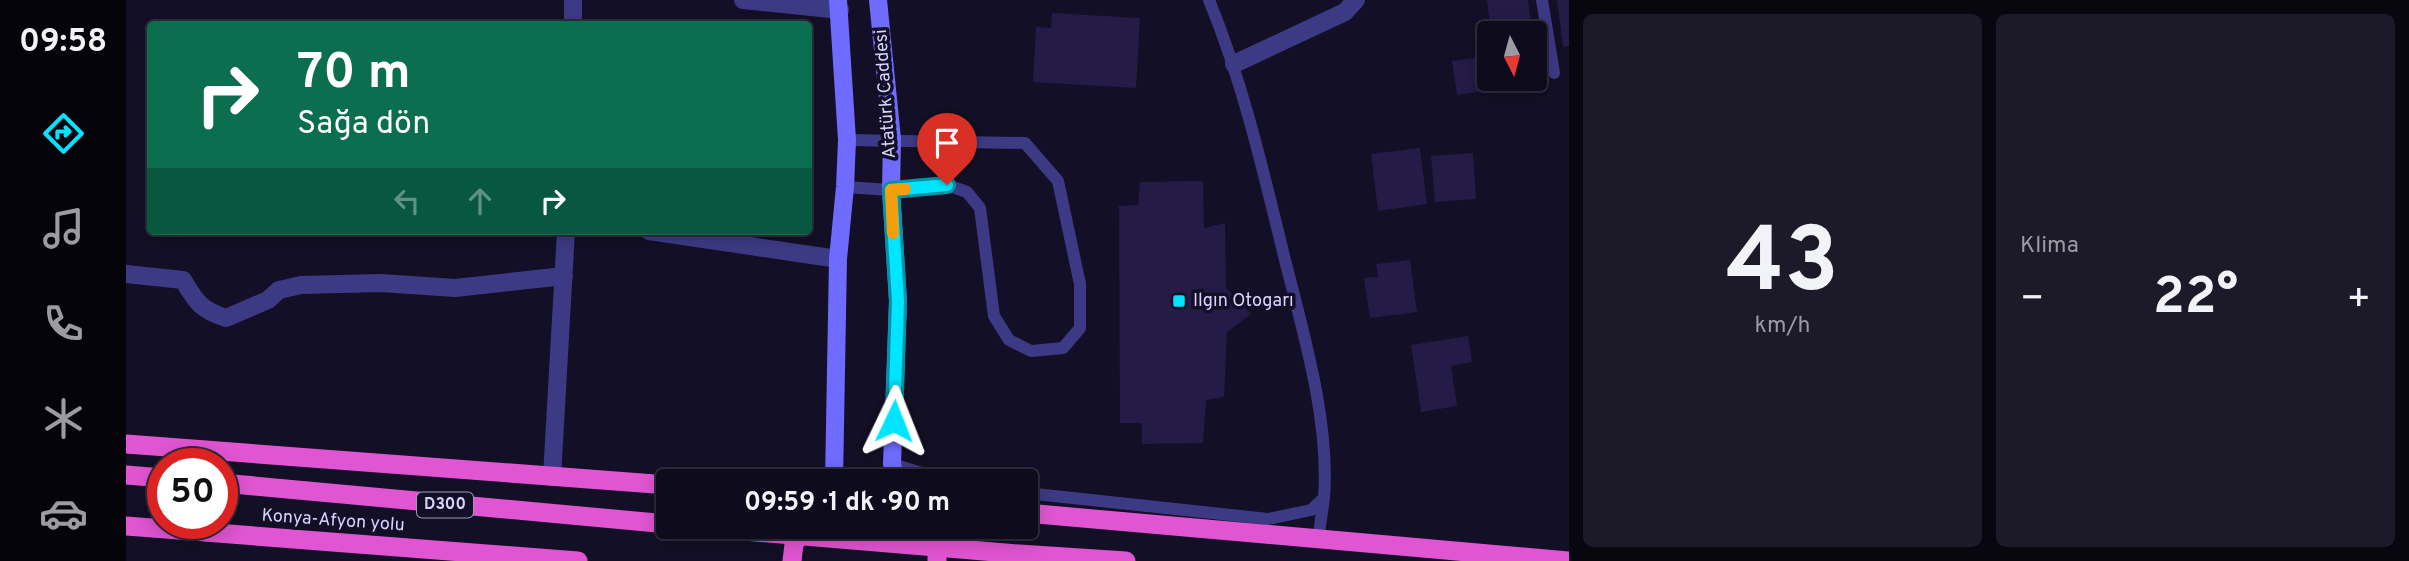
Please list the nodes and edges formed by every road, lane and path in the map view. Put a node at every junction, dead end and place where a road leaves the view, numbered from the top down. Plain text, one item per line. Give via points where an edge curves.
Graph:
1 (573, 0) edge
2 (743, 0) edge
3 (878, 0) edge
4 (1209, 0) edge
5 (1356, 0) edge
6 (1542, 0) edge
7 (839, 5) edge
8 (573, 21) edge
9 (1234, 64) junction
10 (1554, 73) dead end
11 (892, 139) junction
12 (847, 140) junction
13 (845, 187) junction
14 (891, 190) junction
15 (566, 235) edge
16 (676, 235) edge
17 (838, 259) junction
18 (126, 274) edge
19 (564, 276) junction
20 (126, 444) edge
21 (834, 469) edge
22 (894, 469) edge
23 (126, 475) edge
24 (147, 477) edge
25 (552, 477) junction
26 (238, 484) edge
27 (656, 484) edge
28 (1038, 494) edge
29 (1324, 498) junction
30 (1038, 514) edge
31 (656, 523) edge
32 (126, 526) edge
33 (797, 539) edge
34 (839, 539) edge
35 (930, 539) edge
36 (1318, 540) junction
37 (578, 561) edge
38 (792, 561) edge
39 (937, 561) edge
40 (1126, 561) edge
41 (1569, 561) edge

1 - 8 street
2 - 7 street
3 - 11 main road, Atatürk Caddesi
4 - 9 lane
5 - 9 street via 1345,12
6 - 10 lane
7 - 12 main road
9 - 29 lane via 1307,346 1326,471
11 - 12 lane
11 - 14 main road, Atatürk Caddesi
11 - 14 lane via 1025,143 1058,181 1080,284 1080,328 1063,348 1031,351 1009,340 994,316 981,208 967,192 947,185
12 - 13 main road
13 - 14 lane
13 - 17 main road
14 - 22 main road, Atatürk Caddesi via 898,301
15 - 19 street
16 - 17 street
17 - 21 main road
18 - 19 street via 183,280 202,307 226,318 268,300 279,290 300,285 381,283 455,288
19 - 25 street
20 - 25 highway
23 - 24 highway
25 - 27 highway
26 - 31 highway, D300
28 - 29 lane via 1268,519 1311,510
29 - 36 lane
30 - 36 highway
32 - 37 highway, Konya-Afyon yolu
33 - 38 highway
34 - 40 highway, bridge
35 - 39 highway
36 - 41 highway

